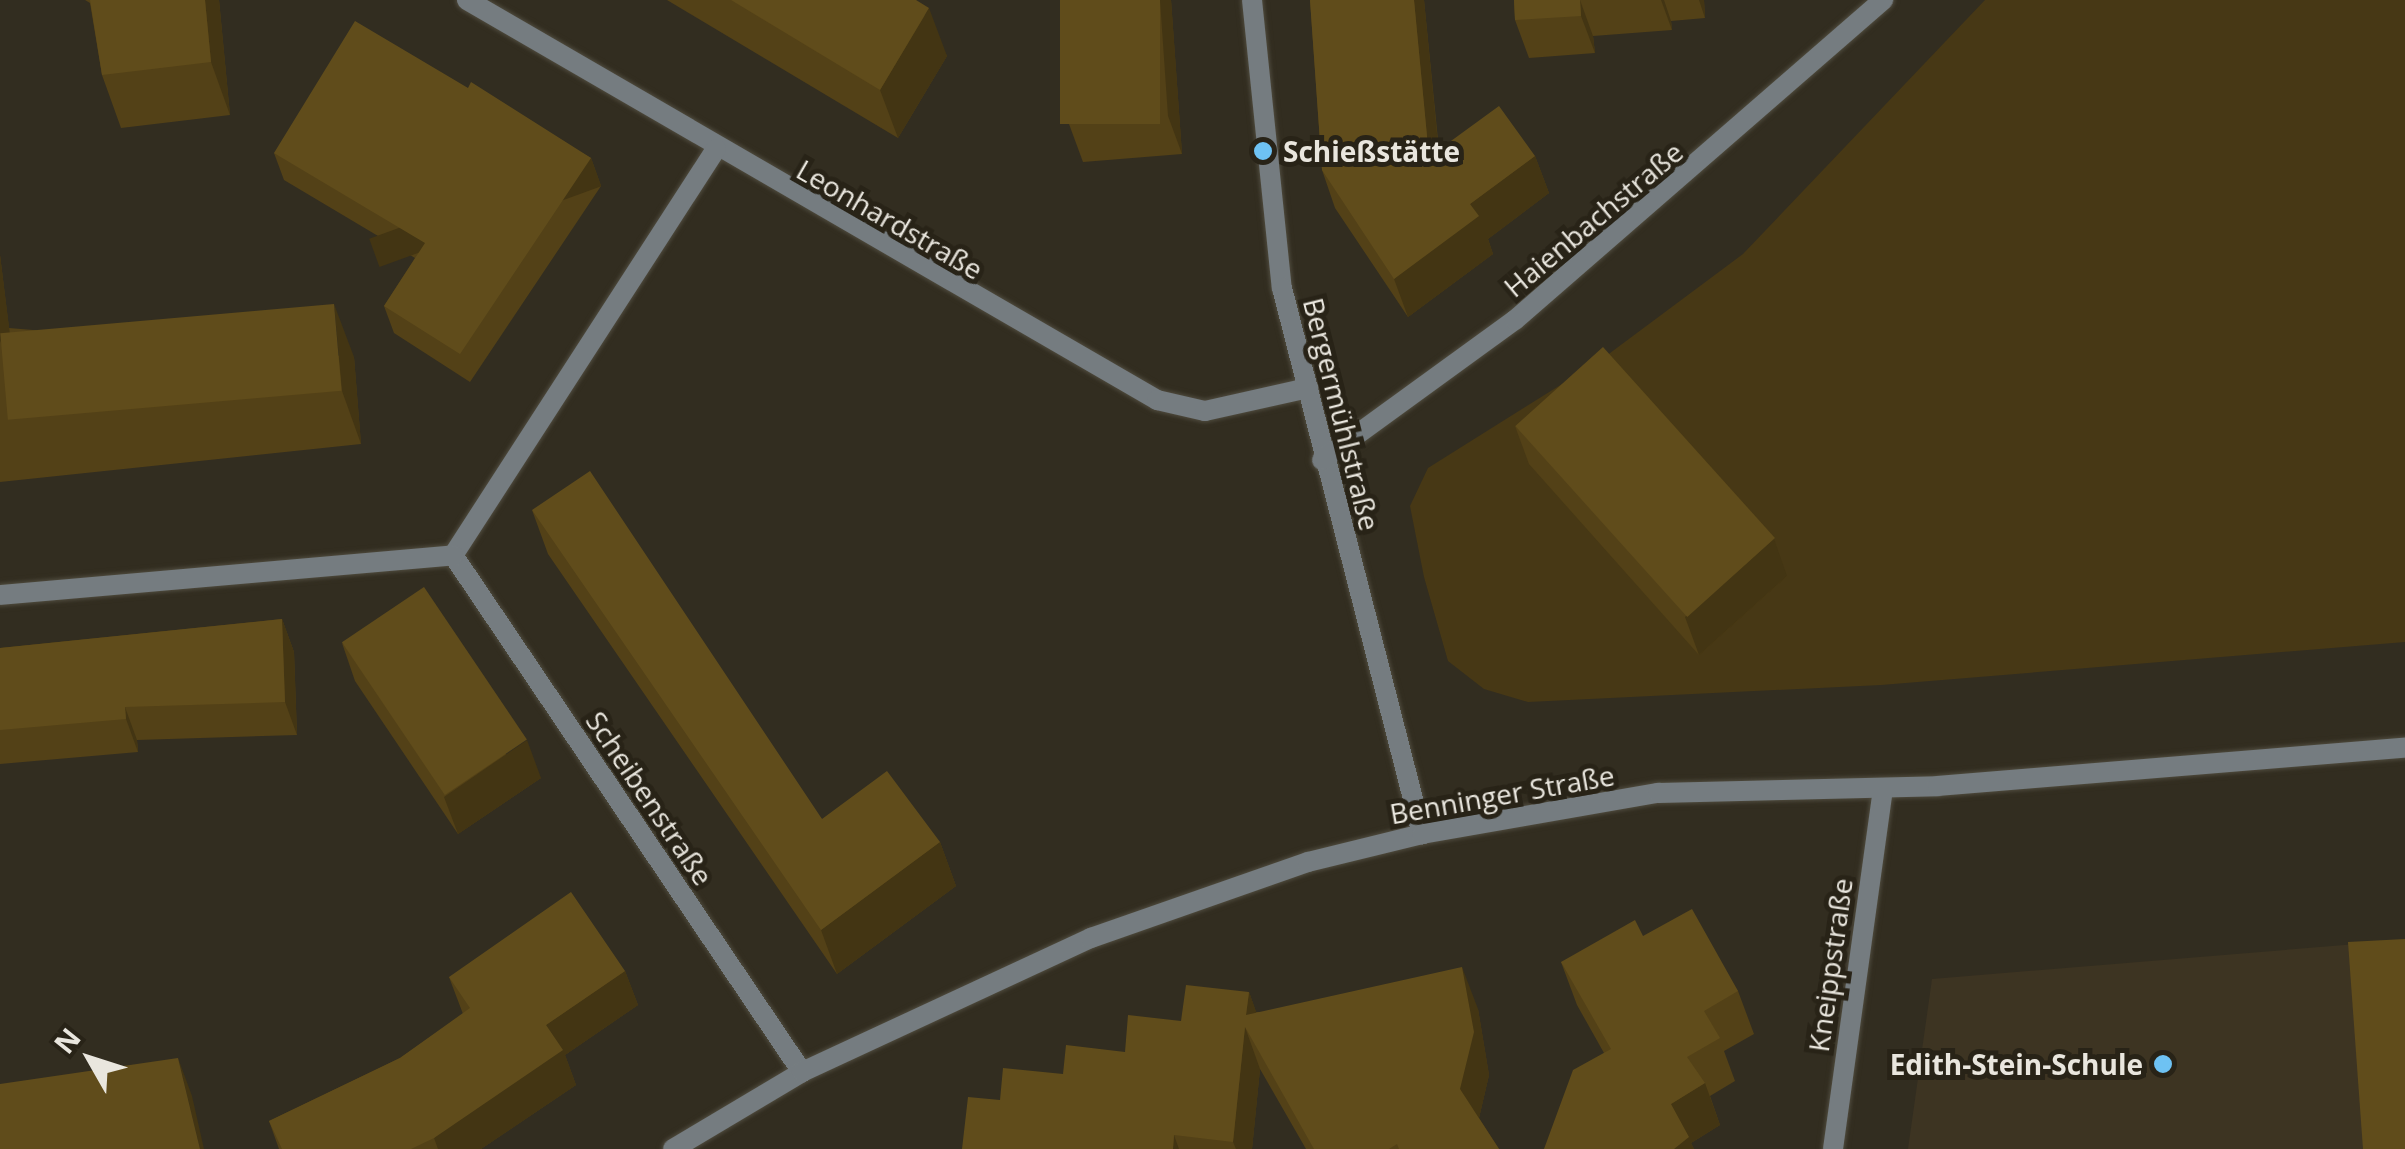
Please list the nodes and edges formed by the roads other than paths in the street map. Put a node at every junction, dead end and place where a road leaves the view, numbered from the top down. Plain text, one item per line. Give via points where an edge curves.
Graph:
1 (467, 0) edge
2 (1252, 0) edge
3 (1872, 4) edge
4 (716, 149) junction
5 (1308, 388) junction
6 (1322, 460) junction
7 (453, 556) junction
8 (0, 595) edge
9 (2405, 748) edge
10 (1882, 788) junction
11 (1422, 834) junction
12 (802, 1072) junction
13 (673, 1149) edge
14 (1833, 1149) edge

1 - 4 street, Leonhardstraße
2 - 5 street, Bergermühlstraße via 1282,288
3 - 6 street, Haienbachstraße via 1515,320
4 - 5 street, Leonhardstraße via 1157,400 1205,411
4 - 7 street
5 - 6 street, Bergermühlstraße
6 - 11 street, Bergermühlstraße
7 - 8 street
7 - 12 street, Scheibenstraße
9 - 10 street, Benninger Straße
10 - 11 street, Benninger Straße via 1658,793
10 - 14 street, Kneippstraße
11 - 12 street, Benninger Straße via 1308,862 1091,938
12 - 13 street, Benninger Straße

